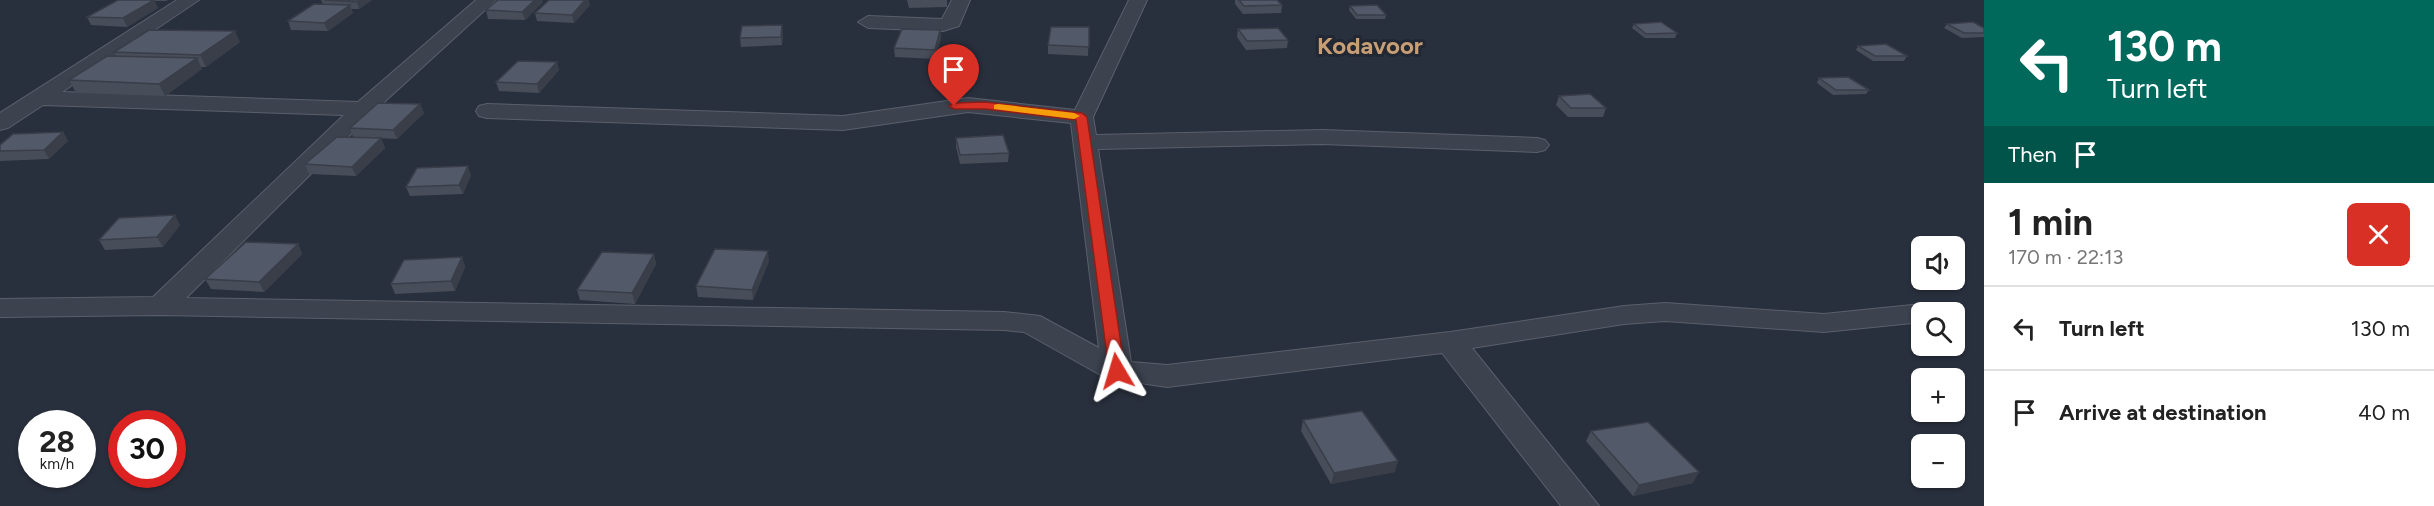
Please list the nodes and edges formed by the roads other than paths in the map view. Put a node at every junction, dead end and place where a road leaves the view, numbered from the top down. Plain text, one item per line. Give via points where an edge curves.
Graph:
1 (190, 0) edge
2 (487, 0) edge
3 (961, 0) edge
4 (1138, 0) edge
5 (868, 22) dead end
6 (38, 98) junction
7 (363, 109) junction
8 (488, 111) dead end
9 (1082, 117) junction
10 (0, 123) edge
11 (1087, 142) junction
12 (1537, 146) dead end
13 (161, 306) junction
14 (0, 308) edge
15 (1911, 314) edge
16 (1450, 342) junction
17 (1117, 371) junction
18 (1581, 506) edge

1 - 6 street
2 - 7 street
3 - 5 street via 952,22 943,25
4 - 9 street
6 - 7 street
6 - 10 street
7 - 13 street
8 - 9 street via 843,123 968,105
9 - 11 street
11 - 12 street via 1322,137
11 - 17 street
13 - 14 street
13 - 17 street via 1004,321 1030,323
15 - 16 street via 1824,323 1665,312
16 - 17 street via 1167,376
16 - 18 street

